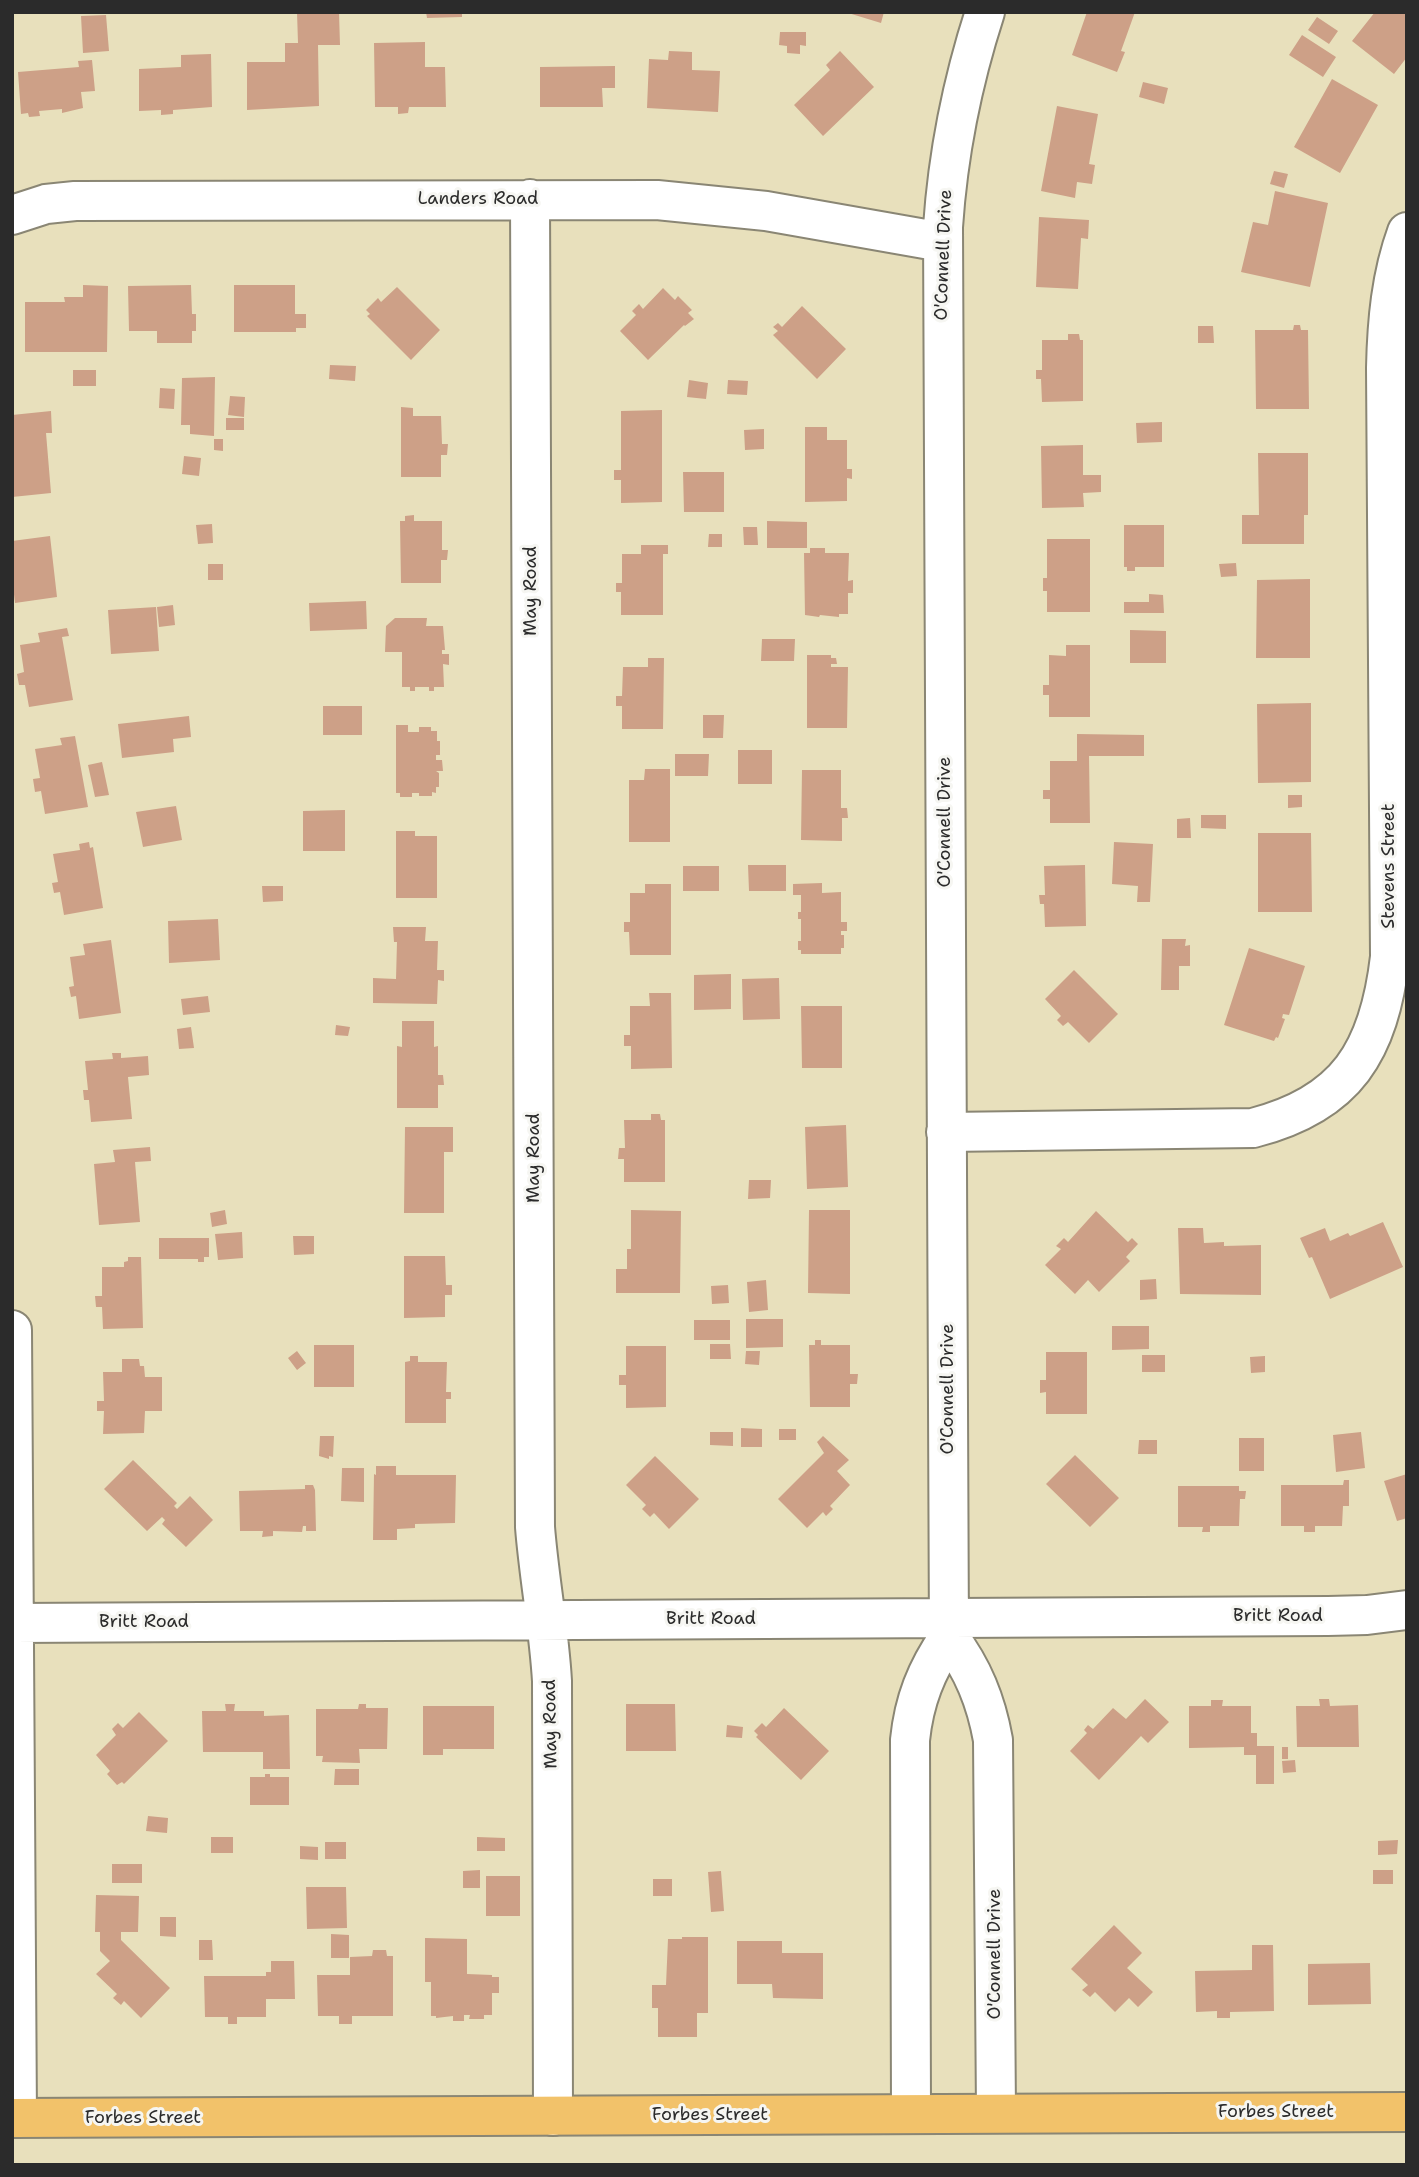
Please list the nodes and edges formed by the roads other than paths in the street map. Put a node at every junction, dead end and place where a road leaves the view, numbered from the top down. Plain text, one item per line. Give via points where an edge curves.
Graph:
1 (985, 12) edge
2 (530, 199) junction
3 (12, 215) edge
4 (1407, 232) edge
5 (942, 242) junction
6 (946, 1132) junction
7 (12, 1330) edge
8 (1407, 1611) edge
9 (546, 1620) junction
10 (14, 1623) junction
11 (949, 1628) junction
12 (1407, 2112) edge
13 (996, 2113) junction
14 (911, 2114) junction
15 (553, 2116) junction
16 (15, 2118) edge

1 - 5 street, O'Connell Drive via 954,132
2 - 3 street, Landers Road via 75,201
2 - 5 street, Landers Road via 712,204
2 - 9 street, May Road via 535,1527
4 - 6 street, Stevens Street via 1392,286 1386,368 1390,957 1380,1013 1360,1058 1327,1096 1279,1122 1253,1128
5 - 6 street, O'Connell Drive
6 - 11 street, O'Connell Drive
7 - 10 street
8 - 11 street, Britt Road
9 - 10 street, Britt Road
9 - 11 street, Britt Road
9 - 15 street, May Road via 551,1681
10 - 16 street
11 - 13 street, O'Connell Drive via 982,1695 993,1740
11 - 14 street via 925,1675 910,1740
12 - 13 main road, Forbes Street
13 - 14 main road, Forbes Street
14 - 15 main road, Forbes Street
15 - 16 main road, Forbes Street

